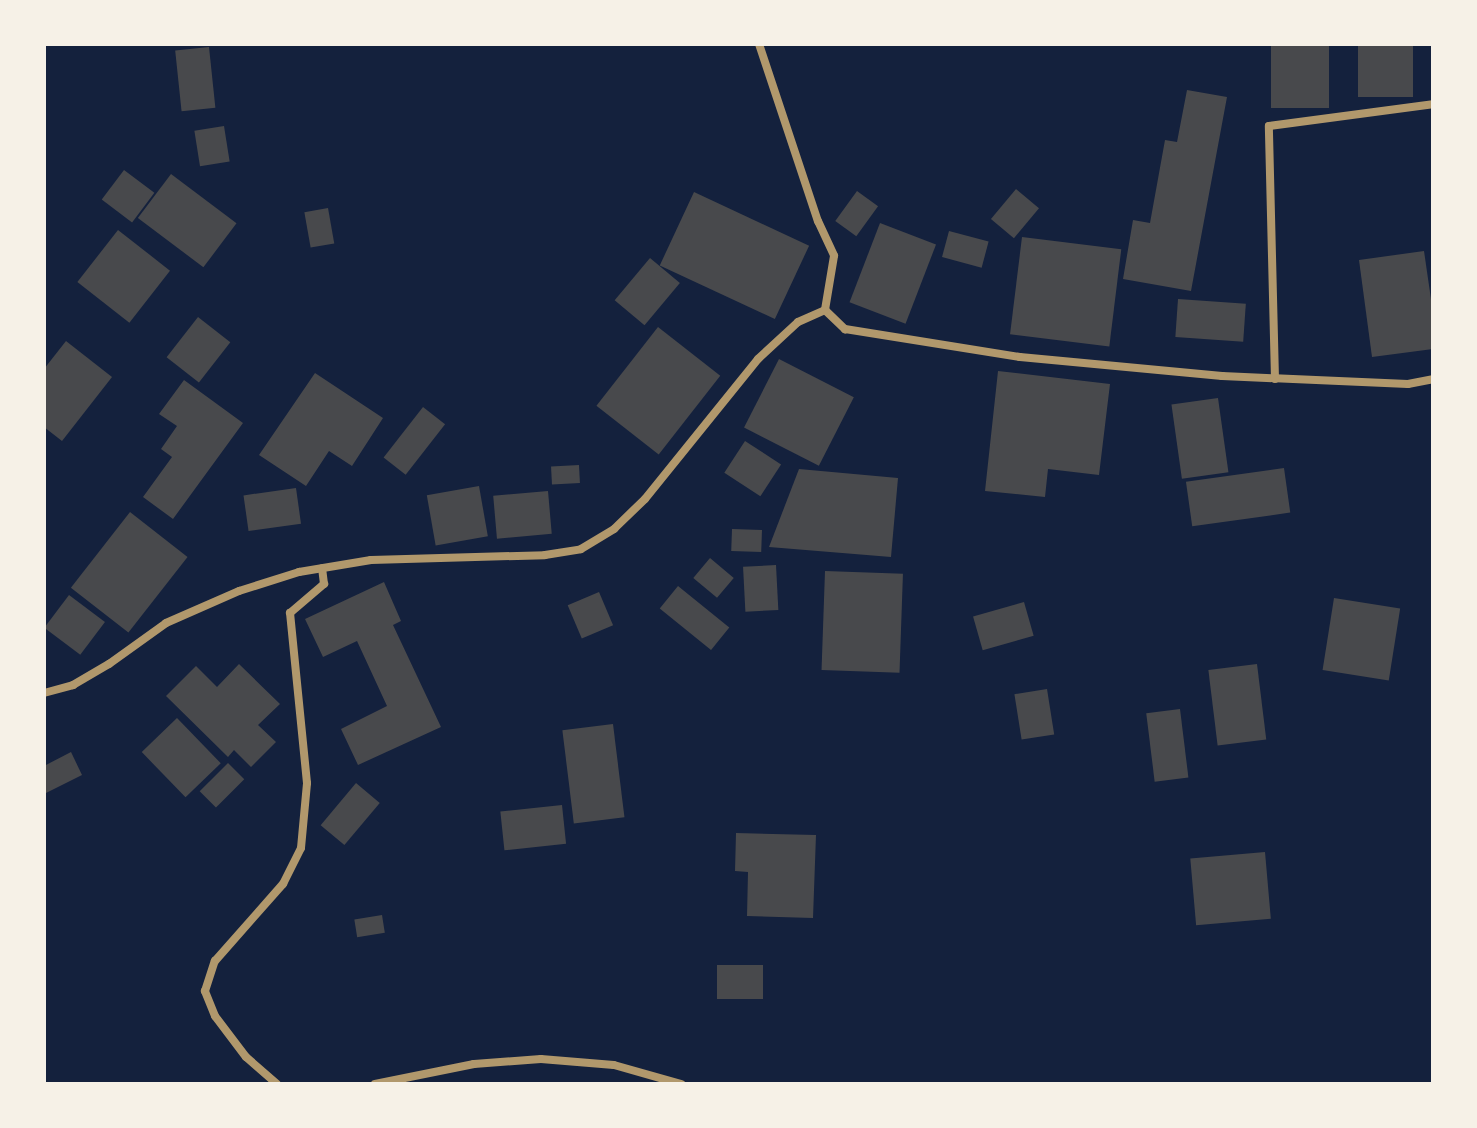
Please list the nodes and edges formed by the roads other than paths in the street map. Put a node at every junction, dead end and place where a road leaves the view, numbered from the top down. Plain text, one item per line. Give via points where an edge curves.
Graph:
1 (759, 44) edge
2 (1433, 104) edge
3 (825, 310) junction
4 (1275, 379) junction
5 (1433, 379) edge
6 (322, 568) junction
7 (44, 693) edge
8 (277, 1084) edge
9 (375, 1084) edge
10 (681, 1084) edge

1 - 3 street via 834,256
2 - 4 street via 1269,126
3 - 4 street via 845,329 1006,355
3 - 6 street via 798,322 758,359 645,499 614,529 581,549 545,555 371,560
4 - 5 street via 1408,384
6 - 7 street via 239,591 166,623 73,685
6 - 8 street via 324,584 290,613 307,783 301,848 283,884 215,961 205,991 215,1016 246,1057
9 - 10 street via 474,1064 541,1059 614,1065

